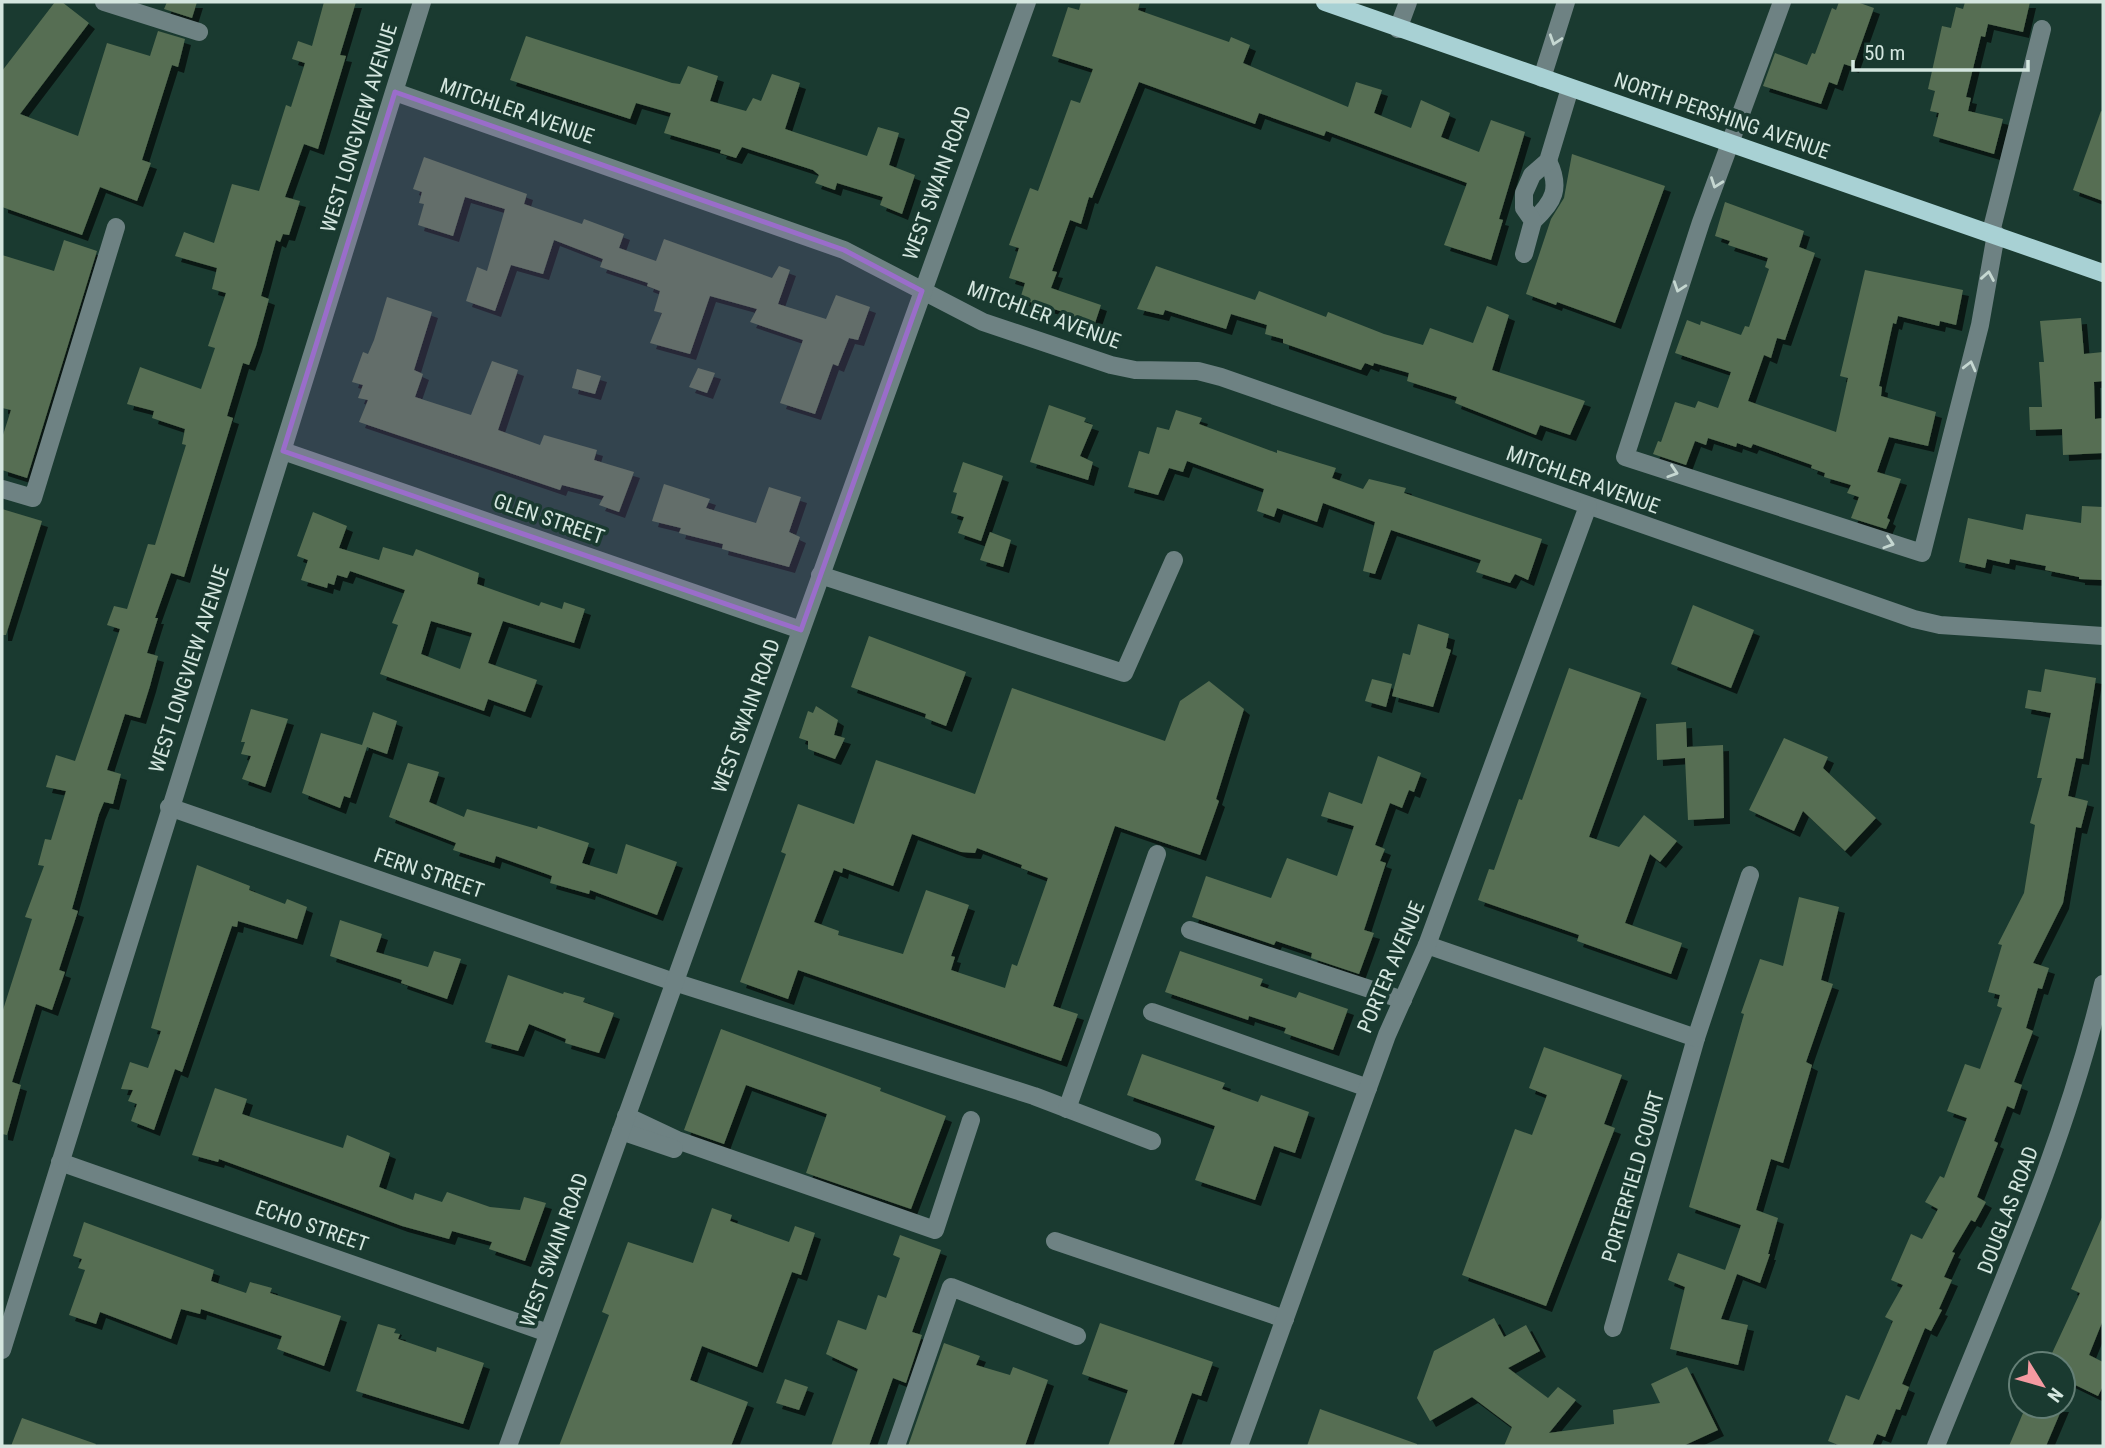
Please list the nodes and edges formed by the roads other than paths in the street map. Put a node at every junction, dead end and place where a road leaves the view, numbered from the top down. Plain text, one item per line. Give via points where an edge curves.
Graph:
1 (104, 2) edge
2 (422, 2) edge
3 (1027, 2) edge
4 (1325, 2) edge
5 (1408, 2) edge
6 (1566, 2) edge
7 (1782, 2) edge
8 (1398, 29) junction
9 (2042, 29) dead end
10 (199, 32) dead end
11 (1542, 78) junction
12 (1570, 88) junction
13 (394, 92) junction
14 (1731, 143) junction
15 (1548, 162) junction
16 (1533, 221) junction
17 (116, 227) dead end
18 (1993, 233) junction
19 (1524, 254) dead end
20 (2103, 273) edge
21 (922, 291) junction
22 (284, 451) junction
23 (2, 489) edge
24 (1588, 506) junction
25 (1174, 560) dead end
26 (821, 575) junction
27 (801, 630) junction
28 (2103, 636) edge
29 (169, 807) junction
30 (1157, 854) dead end
31 (1750, 875) dead end
32 (1190, 930) dead end
33 (1427, 946) junction
34 (674, 982) junction
35 (2103, 984) edge
36 (1403, 1000) junction
37 (1152, 1012) dead end
38 (1696, 1038) junction
39 (1368, 1088) junction
40 (1067, 1109) junction
41 (971, 1120) dead end
42 (624, 1123) junction
43 (1152, 1141) dead end
44 (60, 1162) junction
45 (853, 1213) dead end
46 (1055, 1241) dead end
47 (1285, 1319) junction
48 (1613, 1328) dead end
49 (548, 1333) junction
50 (1077, 1336) dead end
51 (2, 1350) edge
52 (508, 1446) edge
53 (896, 1446) edge
54 (1239, 1446) edge
55 (1936, 1446) edge

1 - 10 street
2 - 13 street, WEST LONGVIEW AVENUE
3 - 21 street, WEST SWAIN ROAD
4 - 8 main road, NORTH PERSHING AVENUE
5 - 8 street
6 -> 11 street
7 - 14 street
8 - 11 main road, NORTH PERSHING AVENUE
9 - 18 street
11 - 12 main road, NORTH PERSHING AVENUE
12 - 14 main road, NORTH PERSHING AVENUE
12 - 15 street
13 - 21 street, MITCHLER AVENUE via 844,250
13 - 22 street, WEST LONGVIEW AVENUE
14 - 18 main road, NORTH PERSHING AVENUE
14 -> 18 street via 1625,457 1922,553 1980,325
15 - 16 street via 1556,192 1547,209
15 - 16 street via 1532,175 1524,193 1524,208
16 - 19 street
17 - 23 street via 33,498
18 - 20 main road, NORTH PERSHING AVENUE
21 - 24 street, MITCHLER AVENUE via 983,321 1111,366 1198,371 1221,377
21 - 26 street, WEST SWAIN ROAD
22 - 27 street, GLEN STREET
22 - 29 street, WEST LONGVIEW AVENUE
24 - 28 street, MITCHLER AVENUE via 1940,625
24 - 33 street, PORTER AVENUE
25 - 26 street via 1124,673
26 - 27 street, WEST SWAIN ROAD
27 - 34 street, WEST SWAIN ROAD
29 - 34 street, FERN STREET
29 - 44 street, WEST LONGVIEW AVENUE
30 - 40 street
31 - 38 street, PORTERFIELD COURT
32 - 36 street
33 - 36 street, PORTER AVENUE
33 - 38 street
34 - 40 street, FERN STREET
34 - 42 street, WEST SWAIN ROAD
35 - 55 street, DOUGLAS ROAD via 2042,1189
36 - 39 street, PORTER AVENUE
37 - 39 street
38 - 48 street, PORTERFIELD COURT
39 - 47 street, PORTER AVENUE
40 - 43 street, FERN STREET
41 - 42 street via 935,1230
42 - 45 street
42 - 49 street, WEST SWAIN ROAD
44 - 49 street, ECHO STREET
44 - 51 street, WEST LONGVIEW AVENUE
46 - 47 street
47 - 54 street, PORTER AVENUE
49 - 52 street, WEST SWAIN ROAD
50 - 53 street via 951,1287

